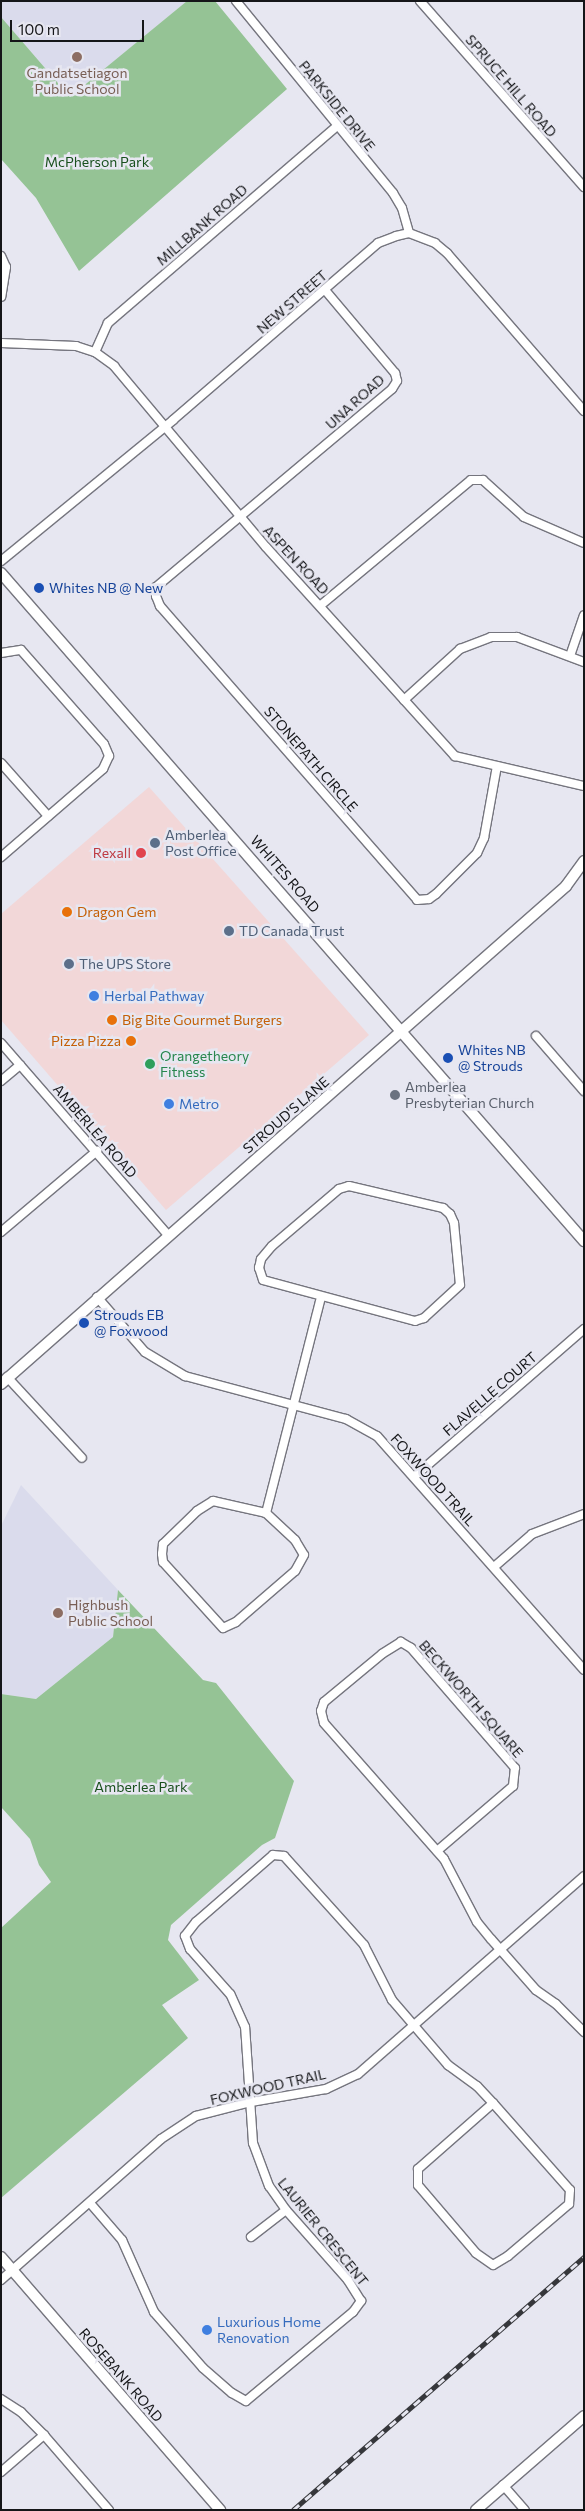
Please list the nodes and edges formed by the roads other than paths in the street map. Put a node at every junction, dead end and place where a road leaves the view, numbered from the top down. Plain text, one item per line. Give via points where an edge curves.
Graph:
1 (236, 1) edge
2 (420, 1) edge
3 (336, 126) junction
4 (584, 188) edge
5 (409, 233) junction
6 (1, 256) edge
7 (325, 290) junction
8 (1, 297) edge
9 (1, 343) edge
10 (95, 352) junction
11 (584, 411) edge
12 (165, 427) junction
13 (241, 518) junction
14 (584, 543) edge
15 (1, 561) edge
16 (1, 573) edge
17 (321, 605) junction
18 (584, 616) edge
19 (1, 653) edge
20 (570, 656) junction
21 (584, 662) edge
22 (404, 700) junction
23 (1, 763) edge
24 (497, 766) junction
25 (584, 786) edge
26 (48, 816) junction
27 (1, 857) edge
28 (584, 861) edge
29 (402, 1030) junction
30 (536, 1036) dead end
31 (1, 1043) edge
32 (20, 1065) junction
33 (1, 1081) edge
34 (584, 1091) edge
35 (97, 1151) junction
36 (1, 1232) edge
37 (169, 1236) junction
38 (584, 1241) edge
39 (321, 1296) junction
40 (97, 1297) junction
41 (583, 1332) edge
42 (4, 1381) edge
43 (292, 1404) junction
44 (82, 1458) dead end
45 (415, 1476) junction
46 (266, 1513) junction
47 (584, 1514) edge
48 (494, 1567) junction
49 (584, 1670) edge
50 (438, 1851) junction
51 (584, 1876) edge
52 (499, 1950) junction
53 (414, 2025) junction
54 (584, 2032) edge
55 (251, 2102) junction
56 (493, 2104) junction
57 (90, 2203) junction
58 (286, 2210) junction
59 (251, 2237) dead end
60 (1, 2257) edge
61 (13, 2271) junction
62 (1, 2280) edge
63 (1, 2399) edge
64 (584, 2416) edge
65 (44, 2435) junction
66 (1, 2472) edge
67 (503, 2486) junction
68 (110, 2510) edge
69 (220, 2510) edge
70 (476, 2510) edge
71 (525, 2510) edge

1 - 3 street, PARKSIDE DRIVE
2 - 4 street, SPRUCE HILL ROAD
3 - 5 street, PARKSIDE DRIVE via 393,193 402,208
3 - 10 street, MILLBANK ROAD via 108,323
5 - 7 street, NEW STREET via 378,243
5 - 11 street via 435,243 447,253
6 - 8 street via 6,267
7 - 12 street, NEW STREET
7 - 13 street, UNA ROAD via 395,373 397,381 392,389
9 - 10 street, ASPEN ROAD via 49,343
10 - 12 street, ASPEN ROAD via 114,366
12 - 13 street, ASPEN ROAD
12 - 15 street, NEW STREET
13 - 17 street, ASPEN ROAD
13 - 24 street, STONEPATH CIRCLE via 156,587 160,606 417,900 429,899 436,894 477,852 484,838
14 - 17 street via 524,517 488,484 471,480
16 - 29 street, WHITES ROAD
17 - 22 street, ASPEN ROAD
18 - 20 street
19 - 26 street via 21,650 104,744 109,756 103,769
20 - 21 street
20 - 22 street via 518,637 491,637 460,649
22 - 24 street, ASPEN ROAD via 455,756
23 - 26 street
24 - 25 street, ASPEN ROAD
26 - 27 street
28 - 29 street, STROUD'S LANE via 566,886
29 - 37 street, STROUD'S LANE
29 - 38 street, WHITES ROAD
30 - 34 street
31 - 32 street, AMBERLEA ROAD
32 - 33 street
32 - 35 street, AMBERLEA ROAD
35 - 36 street
35 - 37 street, AMBERLEA ROAD
37 - 40 street, STROUD'S LANE
39 - 39 street via 415,1321 424,1318 460,1285 454,1223 450,1214 443,1208 349,1186 338,1189 272,1246 261,1259 259,1268 263,1280
39 - 43 street
40 - 42 street, STROUD'S LANE
40 - 43 street, FOXWOOD TRAIL via 145,1352 185,1376
41 - 45 street, FLAVELLE COURT
42 - 44 street
43 - 45 street, FOXWOOD TRAIL via 362,1426
43 - 46 street
45 - 48 street, FOXWOOD TRAIL
46 - 46 street via 214,1502 197,1511 163,1544 163,1562 222,1628 236,1622 296,1571 304,1555 295,1540
47 - 48 street via 532,1534
48 - 49 street, FOXWOOD TRAIL
50 - 50 street, BECKWORTH SQUARE via 513,1786 515,1768 411,1648 401,1642 324,1702 321,1711 324,1722
50 - 52 street, BECKWORTH SQUARE via 477,1922
51 - 52 street, FOXWOOD TRAIL
52 - 53 street, FOXWOOD TRAIL
52 - 54 street, BECKWORTH SQUARE via 536,1990 556,2004
53 - 55 street, FOXWOOD TRAIL via 358,2074 326,2089
53 - 55 street, LAURIER CRESCENT via 392,2000 364,1945 284,1856 273,1855 196,1922 186,1936 190,1949 230,1994 238,2010 248,2052
53 - 56 street via 448,2065 477,2086
55 - 57 street, FOXWOOD TRAIL via 196,2116 162,2139
55 - 58 street, LAURIER CRESCENT via 258,2162 268,2186
56 - 56 street via 418,2169 418,2186 476,2253 493,2265 568,2204 570,2190
57 - 58 street, LAURIER CRESCENT via 122,2240 154,2312 203,2368 232,2394 246,2401 353,2312 361,2301 348,2280
57 - 61 street, FOXWOOD TRAIL
58 - 59 street
60 - 61 street, ROSEBANK ROAD
61 - 62 street, FOXWOOD TRAIL
61 - 69 street, ROSEBANK ROAD
63 - 65 street via 21,2412
64 - 67 street
65 - 66 street
65 - 68 street
67 - 70 street
67 - 71 street

